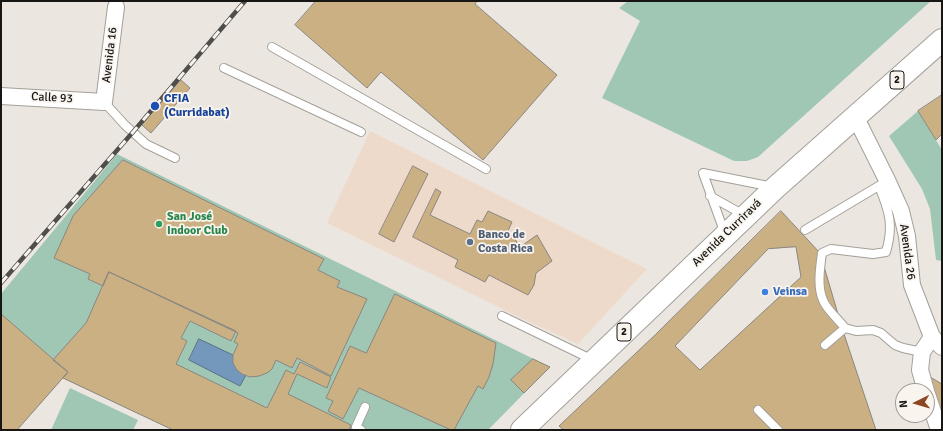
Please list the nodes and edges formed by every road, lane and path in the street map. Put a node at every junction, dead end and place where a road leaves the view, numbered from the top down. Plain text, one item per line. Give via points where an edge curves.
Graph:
1 (115, 3) edge
2 (941, 44) edge
3 (272, 47) dead end
4 (224, 68) dead end
5 (1, 96) edge
6 (104, 102) junction
7 (855, 116) junction
8 (361, 132) dead end
9 (175, 158) dead end
10 (486, 169) dead end
11 (883, 183) junction
12 (775, 188) junction
13 (710, 196) junction
14 (746, 216) junction
15 (804, 230) dead end
16 (725, 235) junction
17 (502, 316) dead end
18 (845, 328) junction
19 (937, 342) edge
20 (825, 345) dead end
21 (922, 352) junction
22 (594, 360) junction
23 (924, 383) edge
24 (365, 407) dead end
25 (758, 410) dead end
26 (935, 420) edge
27 (358, 429) edge
28 (522, 430) edge
29 (778, 430) edge
30 (938, 430) edge

1 - 6 street, Avenida 16
2 - 7 highway, Avenida Curriravá / 2
3 - 10 lane
4 - 8 lane
5 - 6 street, Calle 93
6 - 9 lane via 146,144
7 - 11 street, Avenida 26
7 - 12 highway, Avenida Curriravá / 2
11 - 15 lane
11 - 18 lane via 889,210 890,238 886,252 873,254 831,249 822,253 820,288 823,301
11 - 19 street, Avenida 26 via 901,211 907,236 912,286
12 - 13 lane via 703,173
12 - 14 highway, Avenida Curriravá / 2
13 - 14 lane
13 - 16 lane
14 - 16 highway, Avenida Curriravá / 2
16 - 22 highway, Avenida Curriravá / 2
17 - 22 lane
18 - 20 lane
18 - 21 lane via 856,331 873,330 895,345
19 - 21 street, Avenida 26
21 - 23 street, Avenida 26 via 920,370
22 - 28 highway, Avenida Curriravá / 2
24 - 27 lane
25 - 29 lane
26 - 30 street

